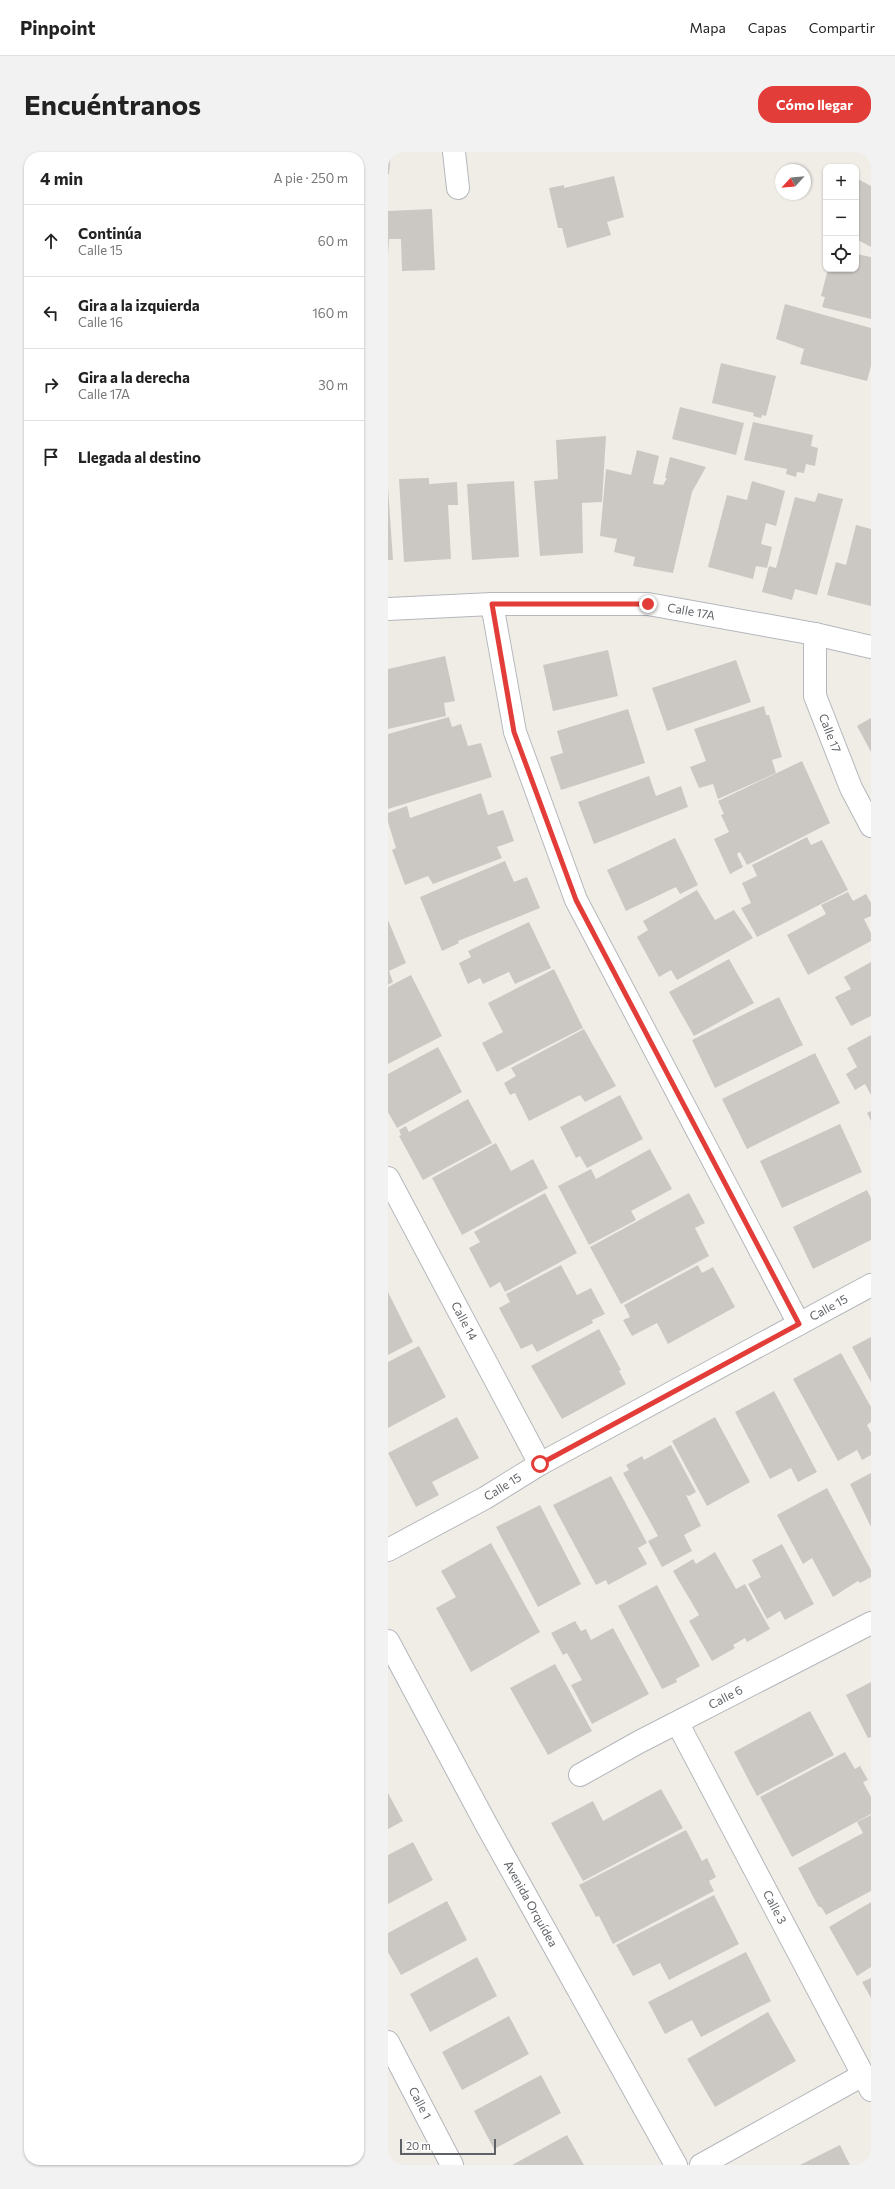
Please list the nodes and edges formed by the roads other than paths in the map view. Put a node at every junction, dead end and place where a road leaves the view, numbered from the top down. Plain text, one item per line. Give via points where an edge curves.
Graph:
1 (454, 152) edge
2 (458, 188) dead end
3 (492, 604) junction
4 (388, 610) edge
5 (815, 634) junction
6 (871, 647) edge
7 (871, 826) edge
8 (388, 1178) edge
9 (871, 1285) edge
10 (799, 1324) junction
11 (540, 1464) junction
12 (388, 1550) edge
13 (871, 1623) edge
14 (388, 1640) edge
15 (678, 1724) junction
16 (580, 1775) dead end
17 (388, 2042) edge
18 (867, 2082) edge
19 (452, 2165) edge
20 (676, 2165) edge
21 (701, 2165) edge

1 - 2 street
3 - 4 street, Calle 17A
3 - 5 street, Calle 17A via 648,604
3 - 10 street via 514,732 576,900
5 - 6 street, Calle 17A
5 - 7 street, Calle 17 via 815,696 850,788
8 - 11 street, Calle 14
9 - 10 street, Calle 15
10 - 11 street, Calle 15
11 - 12 street, Calle 15 via 485,1498
13 - 15 street, Calle 6
14 - 20 street, Avenida Orquídea via 486,1824
15 - 16 street, Calle 6 via 639,1742
15 - 18 street, Calle 3
17 - 19 street, Calle 1
18 - 21 street

